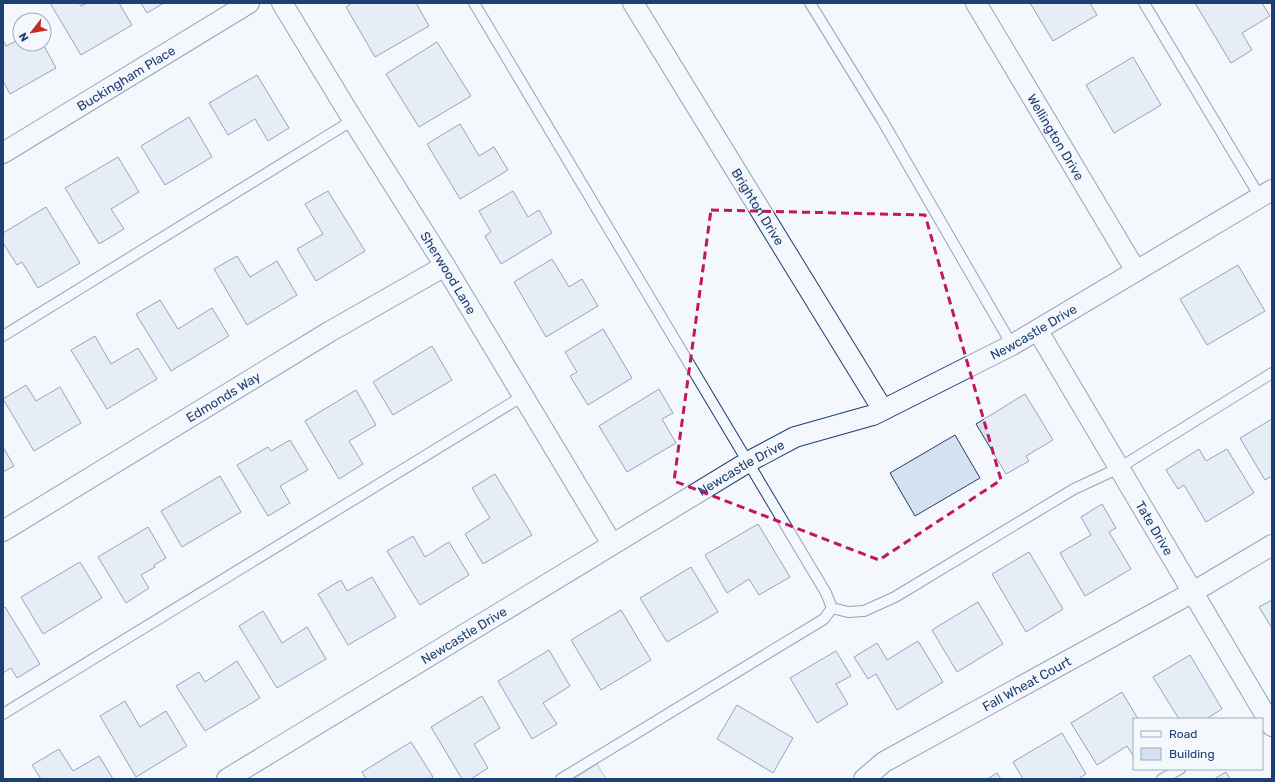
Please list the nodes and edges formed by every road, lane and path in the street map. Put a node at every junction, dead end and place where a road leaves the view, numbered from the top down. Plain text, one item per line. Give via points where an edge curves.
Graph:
1 (249, 3) edge
2 (282, 3) edge
3 (474, 3) edge
4 (633, 3) edge
5 (810, 3) edge
6 (976, 3) edge
7 (1144, 3) edge
8 (353, 120) junction
9 (3, 153) edge
10 (1266, 193) edge
11 (445, 266) junction
12 (1136, 271) junction
13 (1038, 331) junction
14 (3, 336) edge
15 (1012, 345) junction
16 (1272, 373) edge
17 (523, 396) junction
18 (882, 410) junction
19 (748, 462) junction
20 (1119, 468) junction
21 (3, 531) edge
22 (612, 544) junction
23 (1272, 545) edge
24 (1193, 592) junction
25 (832, 608) junction
26 (3, 714) edge
27 (1269, 722) edge
28 (1178, 770) edge
29 (227, 779) edge
30 (561, 779) edge
31 (864, 779) edge
32 (1162, 779) edge

1 - 9 street, Buckingham Place
2 - 8 street, Sherwood Lane
3 - 19 lane
4 - 18 street, Brighton Drive
5 - 15 lane via 906,161
6 - 12 street, Wellington Drive
7 - 10 lane
8 - 11 street, Sherwood Lane
8 - 14 lane
10 - 12 street, Newcastle Drive
11 - 17 street, Sherwood Lane
11 - 21 street, Edmonds Way via 329,332
12 - 13 street, Newcastle Drive
13 - 15 street, Newcastle Drive
13 - 20 street, Tate Drive
15 - 18 street, Newcastle Drive
16 - 20 lane
17 - 22 street, Sherwood Lane
17 - 26 lane
18 - 19 street, Newcastle Drive via 873,415 795,437
19 - 22 street, Newcastle Drive
19 - 25 lane via 826,593
20 - 24 street, Tate Drive
20 - 25 lane via 1074,489 895,597 864,611 848,612
22 - 29 street, Newcastle Drive
23 - 24 street, Fall Wheat Court
24 - 27 street, Tate Drive
24 - 31 street, Fall Wheat Court via 884,762
25 - 30 lane via 824,618
28 - 32 lane

